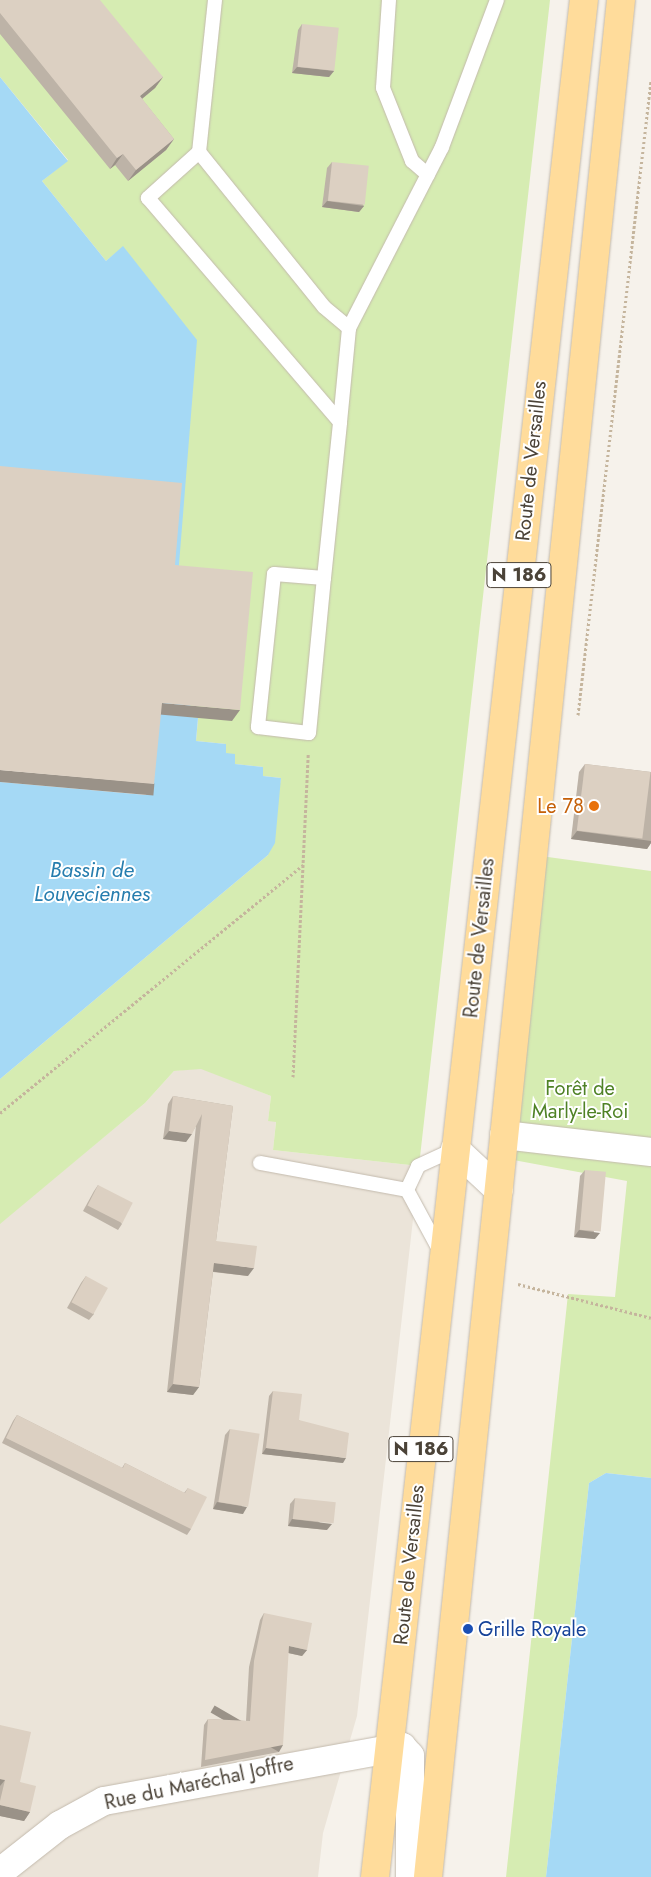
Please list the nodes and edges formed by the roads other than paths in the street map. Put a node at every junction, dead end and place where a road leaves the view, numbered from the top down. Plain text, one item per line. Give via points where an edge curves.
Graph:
1 (215, 0) edge
2 (389, 0) edge
3 (497, 0) edge
4 (584, 0) edge
5 (621, 0) edge
6 (199, 152) junction
7 (428, 175) junction
8 (349, 328) junction
9 (340, 422) junction
10 (324, 578) junction
11 (504, 1135) junction
12 (455, 1149) junction
13 (651, 1152) edge
14 (260, 1163) dead end
15 (407, 1190) junction
16 (499, 1190) junction
17 (441, 1254) junction
18 (388, 1749) junction
19 (0, 1872) edge
20 (375, 1877) edge
21 (410, 1877) edge
22 (428, 1877) edge

1 - 6 lane
2 - 7 lane via 383,88 412,161
3 - 7 lane
4 - 12 main road, Route de Versailles / N 186
5 - 11 main road, Route de Versailles / N 186
6 - 8 lane via 324,307
6 - 9 lane via 148,198
7 - 8 lane
8 - 9 lane
9 - 10 lane
10 - 10 lane via 309,733 258,727 274,574
11 - 13 street
11 - 16 main road, Route de Versailles / N 186
12 - 15 lane via 418,1166
12 - 16 street
12 - 17 main road, Route de Versailles / N 186
14 - 15 lane
15 - 17 lane
16 - 22 main road, Route de Versailles / N 186
17 - 18 main road, Route de Versailles / N 186
18 - 19 street, Rue du Maréchal Joffre via 104,1801 60,1826
18 - 20 main road, Route de Versailles / N 186
18 - 21 street via 402,1747 410,1756

